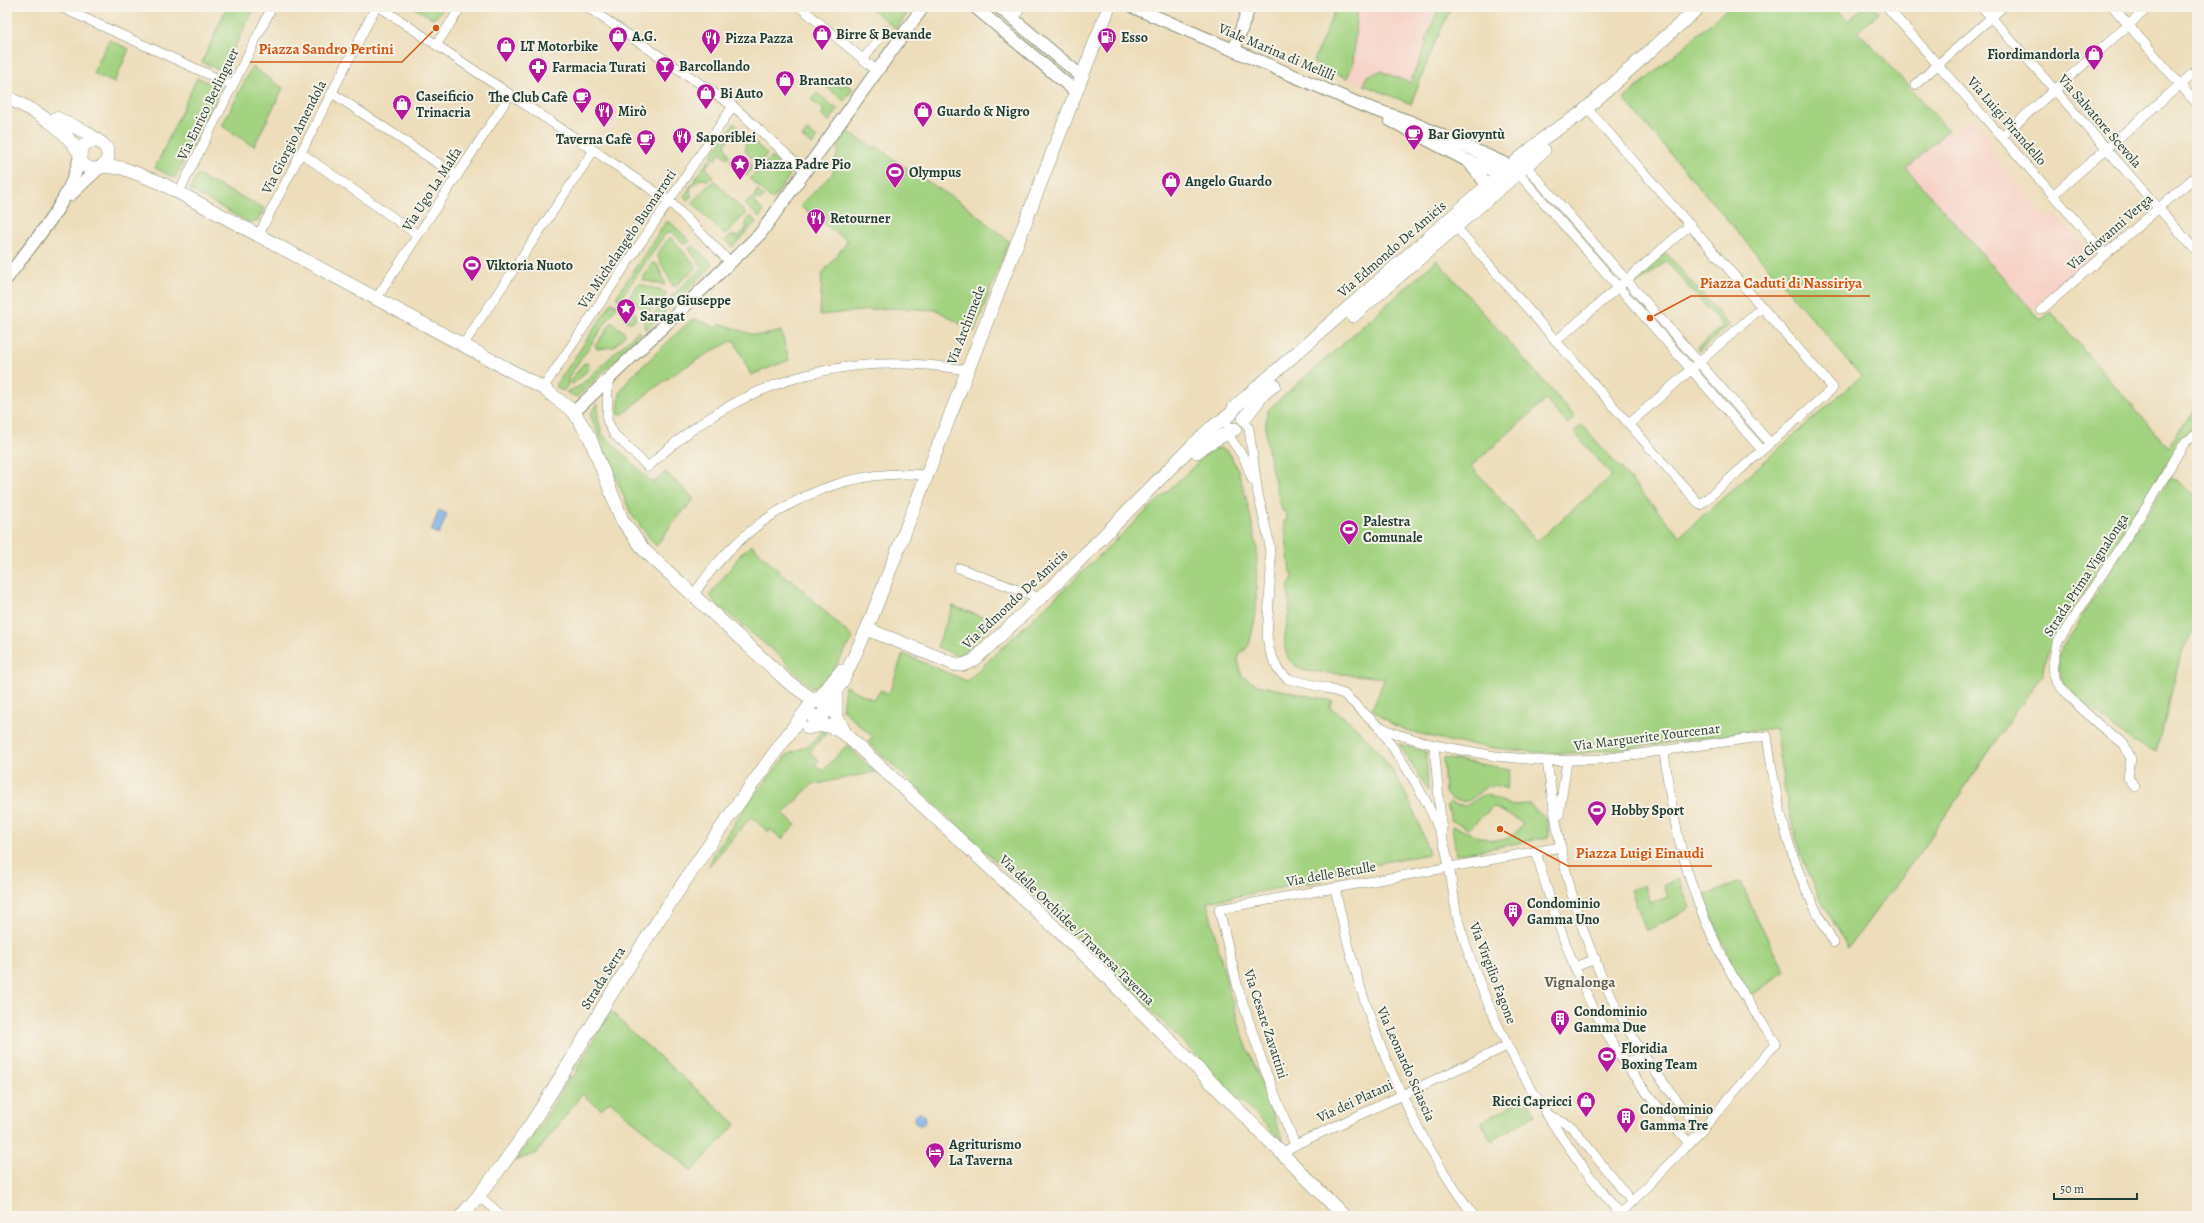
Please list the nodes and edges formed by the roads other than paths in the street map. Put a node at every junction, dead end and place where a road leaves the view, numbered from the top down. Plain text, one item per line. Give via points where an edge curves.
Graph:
1 (60, 7) edge
2 (272, 7) edge
3 (376, 7) edge
4 (380, 7) edge
5 (461, 7) edge
6 (587, 7) edge
7 (800, 7) edge
8 (923, 7) edge
9 (975, 7) edge
10 (999, 7) edge
11 (1020, 7) edge
12 (1109, 7) edge
13 (1133, 7) edge
14 (1250, 7) edge
15 (1699, 7) edge
16 (1887, 7) edge
17 (1982, 7) edge
18 (2003, 7) edge
19 (2113, 7) edge
20 (2149, 7) edge
21 (1991, 17) junction
22 (1015, 20) junction
23 (2129, 24) junction
24 (885, 30) dead end
25 (436, 45) junction
26 (1234, 50) junction
27 (863, 60) junction
28 (1938, 64) junction
29 (876, 70) junction
30 (2197, 70) edge
31 (1081, 76) junction
32 (2180, 84) junction
33 (232, 85) junction
34 (1915, 85) dead end
35 (2054, 89) junction
36 (1075, 91) junction
37 (332, 93) junction
38 (510, 95) junction
39 (7, 97) edge
40 (2197, 104) edge
41 (733, 106) junction
42 (1364, 106) junction
43 (28, 108) junction
44 (1583, 111) junction
45 (2002, 136) junction
46 (104, 147) junction
47 (2106, 149) junction
48 (594, 150) junction
49 (301, 153) junction
50 (80, 155) junction
51 (1468, 161) junction
52 (101, 167) junction
53 (805, 171) junction
54 (1513, 172) junction
55 (2197, 175) edge
56 (457, 176) junction
57 (159, 182) junction
58 (1488, 186) junction
59 (179, 192) junction
60 (2053, 194) junction
61 (669, 201) junction
62 (60, 205) junction
63 (2158, 208) junction
64 (1690, 225) junction
65 (1456, 227) junction
66 (418, 235) junction
67 (258, 236) junction
68 (2197, 252) edge
69 (2105, 254) junction
70 (730, 262) junction
71 (7, 278) edge
72 (1627, 280) junction
73 (1618, 287) junction
74 (376, 299) junction
75 (1762, 307) junction
76 (2042, 310) dead end
77 (1556, 341) junction
78 (463, 345) junction
79 (1699, 362) junction
80 (1691, 369) junction
81 (966, 370) junction
82 (608, 381) junction
83 (543, 388) junction
84 (574, 412) junction
85 (1230, 423) junction
86 (1246, 423) junction
87 (1629, 424) junction
88 (2197, 434) edge
89 (1217, 439) junction
90 (1770, 443) junction
91 (1237, 449) junction
92 (1762, 450) junction
93 (925, 475) junction
94 (1161, 480) junction
95 (1258, 494) junction
96 (959, 568) dead end
97 (693, 596) junction
98 (1040, 598) junction
99 (867, 629) junction
100 (854, 656) junction
101 (836, 691) junction
102 (817, 708) junction
103 (1377, 725) junction
104 (1434, 746) junction
105 (1664, 751) junction
106 (772, 758) junction
107 (1547, 761) junction
108 (1567, 761) junction
109 (2134, 787) dead end
110 (1557, 824) junction
111 (1443, 842) junction
112 (1561, 847) junction
113 (1536, 851) junction
114 (1449, 866) junction
115 (1334, 888) junction
116 (1219, 909) joint
117 (1834, 943) dead end
118 (1596, 959) junction
119 (1574, 967) junction
120 (1507, 1046) junction
121 (1644, 1054) junction
122 (1626, 1064) junction
123 (1401, 1096) junction
124 (1544, 1112) junction
125 (1701, 1131) junction
126 (1689, 1143) junction
127 (1295, 1145) junction
128 (1281, 1154) junction
129 (479, 1196) junction
130 (1632, 1202) junction
131 (1619, 1215) edge
132 (461, 1216) edge
133 (502, 1216) edge
134 (1336, 1216) edge
135 (1344, 1216) edge
136 (1474, 1216) edge

1 - 33 street
2 - 33 street, Via Enrico Berlinguer
3 - 37 street, Via Giorgio Amendola
4 - 25 street
5 - 25 street
6 - 41 street
7 - 27 street
8 - 29 street
9 - 36 street
10 - 22 street
11 - 22 street
12 - 31 main road, Via Archimede
13 - 26 street, Viale Marina di Melilli
14 - 26 street
15 - 44 main road, Via Edmondo De Amicis
16 - 28 street, Via Luigi Pirandello
17 - 21 street, Via Salvatore Scevola
18 - 21 street
19 - 23 street
20 - 23 street
21 - 28 street
21 - 35 street, Via Salvatore Scevola
22 - 31 street
23 - 32 street
23 - 35 street
24 - 27 street
25 - 38 street
26 - 42 street, Viale Marina di Melilli
27 - 29 street
28 - 34 street
28 - 45 street, Via Luigi Pirandello
29 - 53 street
30 - 32 street
31 - 36 main road, Via Archimede
32 - 40 street
32 - 47 street
33 - 59 street, Via Enrico Berlinguer
35 - 45 street
35 - 47 street, Via Salvatore Scevola
36 - 81 main road, Via Archimede
37 - 49 street, Via Giorgio Amendola
37 - 56 street
38 - 48 street
38 - 56 street, Via Ugo La Malfa
39 - 43 main road
41 - 53 street
41 - 61 street, Via Michelangelo Buonarroti
42 - 51 street, Viale Marina di Melilli
42 - 54 street, Viale Marina di Melilli via 1411,122
43 - 46 main road via 86,132
43 - 50 main road via 63,130
44 - 54 main road, Via Edmondo De Amicis via 1556,139
44 - 64 street
45 - 60 street, Via Luigi Pirandello
46 - 50 main road via 88,143 84,145
46 - 52 main road via 107,159
46 - 57 main road
47 - 60 street
47 - 63 street, Via Salvatore Scevola
48 - 61 street
48 - 78 street
49 - 66 street
49 - 67 street, Via Giorgio Amendola
50 - 52 main road via 87,167
50 - 62 street via 73,183
51 - 54 street, Viale Marina di Melilli
51 - 58 street
52 - 57 main road via 122,168
52 - 62 street
53 - 70 street via 760,234
54 - 58 main road, Via Edmondo De Amicis
54 - 65 main road, Via Edmondo De Amicis
54 - 72 street
54 - 73 street
55 - 63 street, Via Giovanni Verga
56 - 66 street, Via Ugo La Malfa
57 - 59 main road
58 - 85 main road, Via Edmondo De Amicis via 1236,406
59 - 67 main road
60 - 69 street, Via Luigi Pirandello
61 - 70 street
61 - 83 street, Via Michelangelo Buonarroti
62 - 71 street
63 - 68 street, Via Salvatore Scevola
63 - 69 street, Via Giovanni Verga
64 - 72 street
64 - 75 street
65 - 77 street
65 - 86 main road, Via Edmondo De Amicis via 1263,394 1252,408
66 - 74 street, Via Ugo La Malfa
67 - 74 main road
69 - 76 street, Via Giovanni Verga
70 - 82 street
72 - 73 street
72 - 79 street
73 - 77 street
73 - 80 street
74 - 78 main road
75 - 79 street
75 - 90 street via 1834,388
77 - 87 street
78 - 83 main road
79 - 80 street
79 - 90 street
80 - 87 street
80 - 92 street
81 - 82 street via 920,363 874,363 828,369 783,381 741,399 701,422 648,467 614,434 607,420
81 - 93 main road, Via Archimede
82 - 84 street
83 - 84 main road
84 - 97 main road, Via delle Orchidee / Traversa Taverna via 590,438 622,520 644,550
85 - 86 main road, Via Edmondo De Amicis via 1243,426
85 - 89 main road
85 - 91 street
85 - 94 main road via 1196,443
86 - 95 street
87 - 92 street via 1700,505
88 - 109 street, Strada Prima Vignalonga via 2185,442 2147,506 2057,643 2054,654 2052,668 2056,681 2068,696 2124,744 2131,759 2128,777
89 - 91 street
89 - 94 main road
90 - 92 street
91 - 95 street via 1244,458
93 - 97 street via 894,474 847,482 825,488 789,504 762,520 744,535 712,569
93 - 99 main road, Via Archimede
94 - 98 main road, Via Edmondo De Amicis
95 - 103 street, Via Marguerite Yourcenar via 1269,541 1271,591 1267,636 1271,658 1278,670 1288,679 1344,694
96 - 98 street
97 - 102 main road, Via delle Orchidee / Traversa Taverna
98 - 99 main road, Via Edmondo De Amicis via 976,658 962,665
99 - 100 main road, Via Archimede
100 - 101 main road
100 - 102 main road
101 - 102 main road
101 - 102 main road via 835,709
102 - 106 main road
102 - 106 main road via 808,728
102 - 128 main road, Via delle Orchidee / Traversa Taverna via 1090,961
103 - 104 street, Via Marguerite Yourcenar via 1411,740
103 - 111 street, Via Virgilio Fagone via 1418,784
104 - 107 street, Via Marguerite Yourcenar via 1494,756
104 - 111 street
105 - 108 street, Via Marguerite Yourcenar
105 - 117 street, Via Marguerite Yourcenar via 1767,736 1776,801 1787,844 1806,891
105 - 125 street via 1669,796 1690,884 1726,967 1776,1043
106 - 129 main road, Strada Serra via 750,786 625,972 532,1124
107 - 108 street, Via Marguerite Yourcenar
107 - 110 street
108 - 110 street
110 - 112 street
111 - 114 street, Via Virgilio Fagone
112 - 113 street, Via delle Betulle
112 - 118 street via 1570,885
113 - 114 street, Via delle Betulle
113 - 119 street
114 - 115 street, Via delle Betulle
114 - 120 street, Via Virgilio Fagone via 1458,917 1468,950
115 - 116 street, Via delle Betulle
115 - 123 street, Via Leonardo Sciascia via 1361,994
116 - 127 street, Via Cesare Zavattini via 1238,988 1264,1067
118 - 119 street
118 - 121 street via 1621,1017
119 - 122 street via 1606,1032
120 - 123 street, Via dei Platani
120 - 124 street, Via Virgilio Fagone
121 - 122 street
121 - 125 street
122 - 126 street
123 - 127 street, Via dei Platani
123 - 136 street, Via Leonardo Sciascia via 1431,1151
124 - 130 street via 1572,1127
124 - 131 street, Via Virgilio Fagone
125 - 126 street
126 - 130 street
127 - 128 street, Via dei Platani
128 - 134 main road via 1290,1168
128 - 135 main road
129 - 132 main road, Strada Serra
129 - 133 street
130 - 131 street

